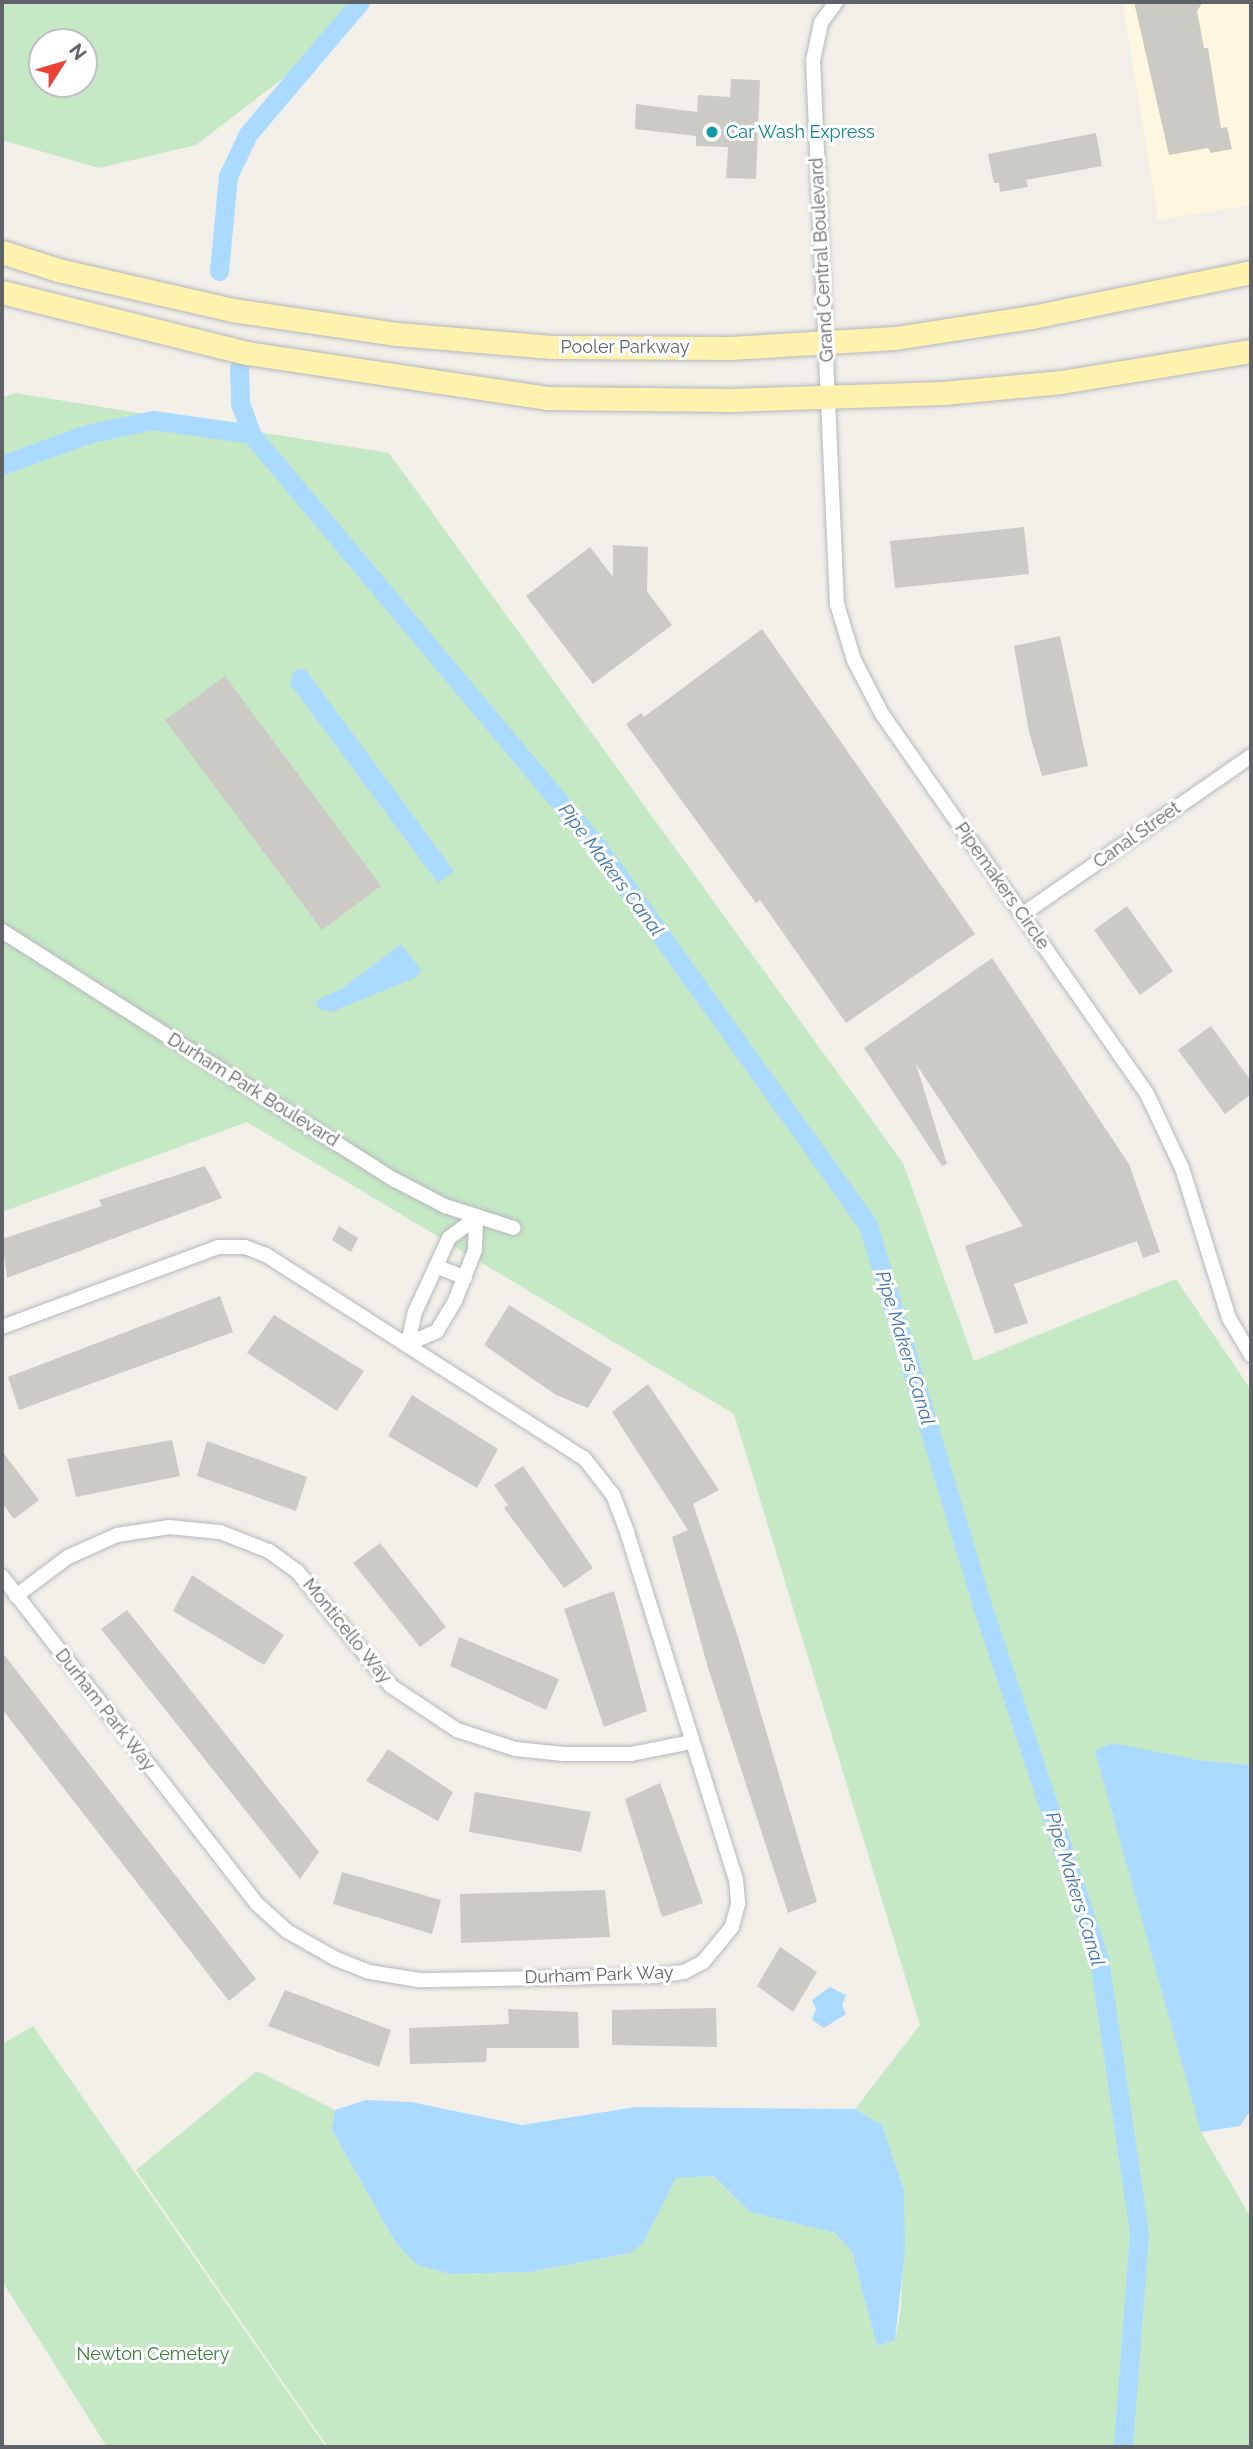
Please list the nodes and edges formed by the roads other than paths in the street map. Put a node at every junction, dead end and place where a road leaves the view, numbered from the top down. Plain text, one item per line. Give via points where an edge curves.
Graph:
1 (836, 2) edge
2 (2, 252) edge
3 (1251, 272) edge
4 (2, 292) edge
5 (1251, 337) edge
6 (826, 342) junction
7 (1251, 351) edge
8 (1145, 368) junction
9 (828, 397) junction
10 (1251, 756) edge
11 (1023, 915) junction
12 (2, 931) edge
13 (476, 1218) junction
14 (514, 1228) dead end
15 (438, 1267) junction
16 (465, 1278) junction
17 (2, 1327) edge
18 (408, 1344) junction
19 (1251, 1355) edge
20 (2, 1577) edge
21 (16, 1596) junction
22 (691, 1742) junction

1 - 6 street, Grand Central Boulevard via 821,23 813,61
2 - 6 main road, Pooler Parkway via 58,270 232,310 397,334 551,347 731,348
3 - 6 main road, Pooler Parkway via 1032,317 895,338
4 - 9 main road via 247,353 547,398
5 - 8 main road via 1168,352
6 - 9 street, Grand Central Boulevard
7 - 8 main road
8 - 9 main road via 1048,383
9 - 11 street, Pipemakers Circle via 838,604 854,660 882,714
10 - 11 street, Canal Street
11 - 19 street, Pipemakers Circle via 1147,1094 1168,1134 1229,1318
12 - 13 street, Durham Park Boulevard via 395,1180
13 - 14 street, Durham Park Boulevard
13 - 15 street via 449,1238
13 - 16 street via 475,1250
15 - 16 street
15 - 18 street via 415,1312
16 - 18 street via 437,1331
17 - 18 street, Durham Park Way via 218,1247 236,1245 266,1255
18 - 22 street, Durham Park Way via 571,1447 604,1480 627,1532
20 - 21 street, Durham Park Way
21 - 22 street, Monticello Way via 68,1556 117,1535 169,1527 220,1532 269,1551 297,1571 391,1686 457,1730 515,1749 564,1754 631,1754
21 - 22 street, Durham Park Way via 257,1904 304,1942 351,1966 387,1976 657,1976 684,1972 703,1962 732,1927 737,1892

